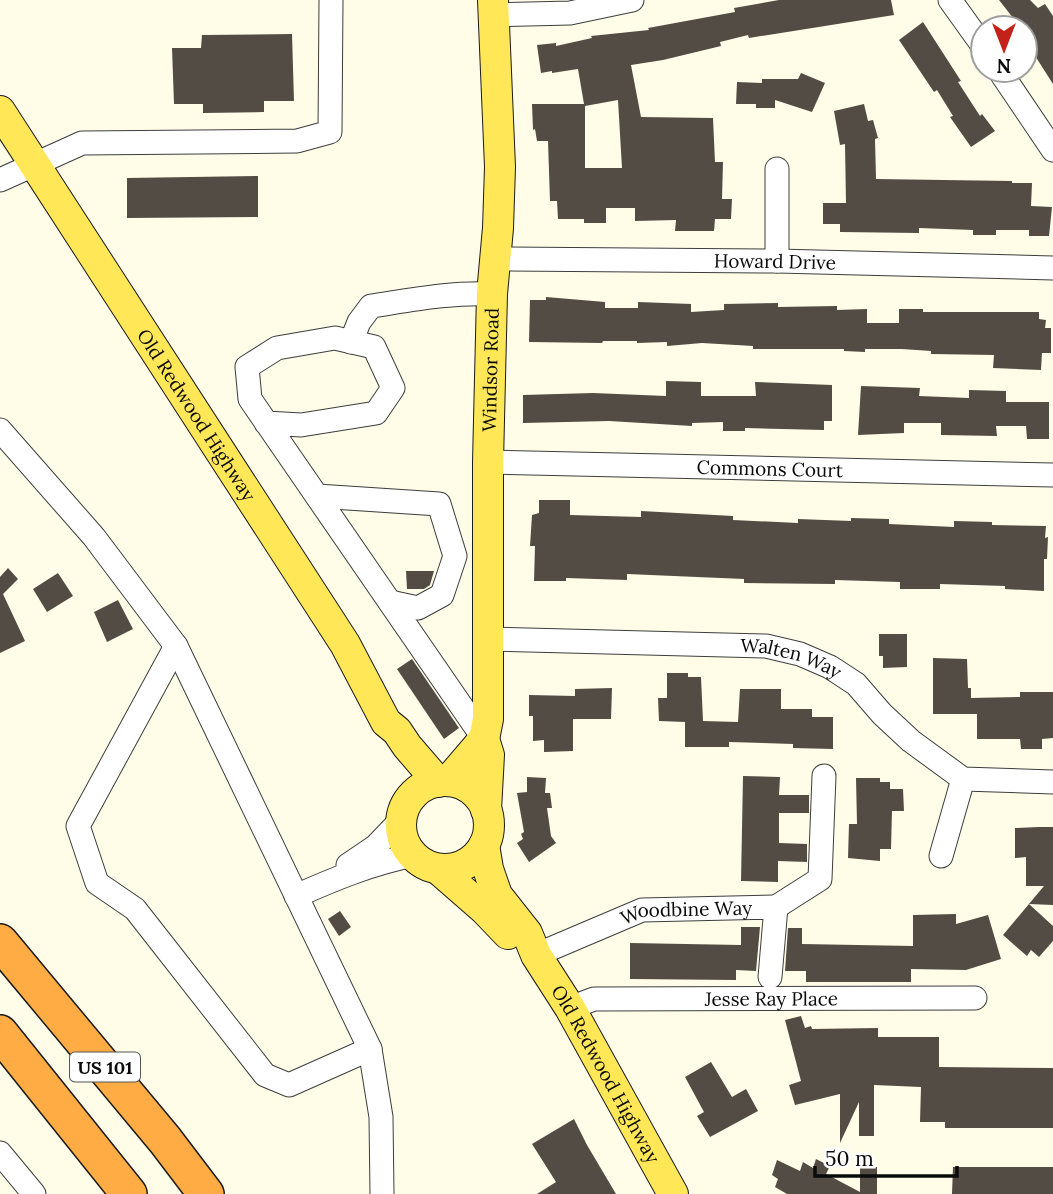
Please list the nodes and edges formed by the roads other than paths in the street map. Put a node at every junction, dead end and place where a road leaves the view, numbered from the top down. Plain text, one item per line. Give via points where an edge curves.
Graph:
1 (331, 0) edge
2 (632, 0) edge
3 (950, 0) edge
4 (493, 7) edge
5 (969, 26) edge
6 (1008, 84) edge
7 (0, 111) edge
8 (1053, 150) edge
9 (35, 163) junction
10 (777, 169) dead end
11 (0, 180) edge
12 (495, 259) junction
13 (777, 261) junction
14 (1053, 268) edge
15 (492, 294) junction
16 (351, 342) junction
17 (266, 422) junction
18 (0, 429) edge
19 (488, 462) junction
20 (1053, 475) edge
21 (317, 496) junction
22 (390, 601) junction
23 (487, 639) junction
24 (176, 646) junction
25 (386, 722) junction
26 (484, 740) junction
27 (824, 776) dead end
28 (963, 779) junction
29 (443, 781) junction
30 (1053, 782) edge
31 (486, 810) junction
32 (404, 811) junction
33 (484, 845) junction
34 (941, 856) dead end
35 (426, 862) junction
36 (331, 880) junction
37 (296, 896) junction
38 (776, 907) junction
39 (0, 942) edge
40 (536, 955) junction
41 (770, 977) dead end
42 (975, 998) dead end
43 (570, 1008) junction
44 (0, 1033) edge
45 (370, 1049) junction
46 (0, 1153) edge
47 (34, 1194) edge
48 (129, 1194) edge
49 (206, 1194) edge
50 (382, 1194) edge
51 (673, 1194) edge

1 - 9 street via 330,132 297,141 82,142
2 - 4 street via 570,13
3 - 5 street
4 - 12 main road, Windsor Road via 500,167
6 - 8 street
7 - 9 main road, Old Redwood Highway
9 - 11 street
9 - 25 main road, Old Redwood Highway via 345,644
10 - 13 street
12 - 13 street, Howard Drive
12 - 15 main road, Windsor Road
13 - 14 street, Howard Drive
15 - 16 street via 371,306
15 - 19 main road, Windsor Road
16 - 17 street via 335,338 277,348 247,367 250,399
16 - 17 street via 374,347 393,388 376,413 301,425
17 - 21 street
18 - 24 street via 94,537
19 - 20 street, Commons Court
19 - 23 main road, Windsor Road
21 - 22 street
21 - 22 street via 439,505 455,556 442,595 418,608
22 - 26 street
23 - 26 main road, Windsor Road
23 - 28 street, Walten Way via 766,646 800,654 856,684 911,741
24 - 37 street
24 - 45 street via 78,826 97,883 135,909 265,1074 289,1085
25 - 29 main road, Old Redwood Highway
25 - 32 main road, Old Redwood Highway via 386,740 399,767
26 - 29 main road
26 - 31 main road, Windsor Road via 489,755
27 - 38 street via 820,879
28 - 30 street
28 - 34 street
29 - 31 main road via 471,790
29 - 32 main road via 415,793
31 - 33 main road
32 - 35 main road via 402,835 407,848
32 - 36 street via 376,846
33 - 35 main road via 476,856 452,869
33 - 40 main road, Old Redwood Highway via 497,894 527,933
35 - 36 street via 388,860
35 - 40 main road, Old Redwood Highway via 485,910 514,941
36 - 37 street
37 - 45 street
38 - 40 street, Woodbine Way via 642,910
38 - 41 street, Woodbine Way
39 - 49 highway, US 101
40 - 43 main road, Old Redwood Highway
42 - 43 street, Jesse Ray Place via 594,999
43 - 51 main road, Old Redwood Highway
44 - 48 highway, US 101
45 - 50 street via 381,1117
46 - 47 street

